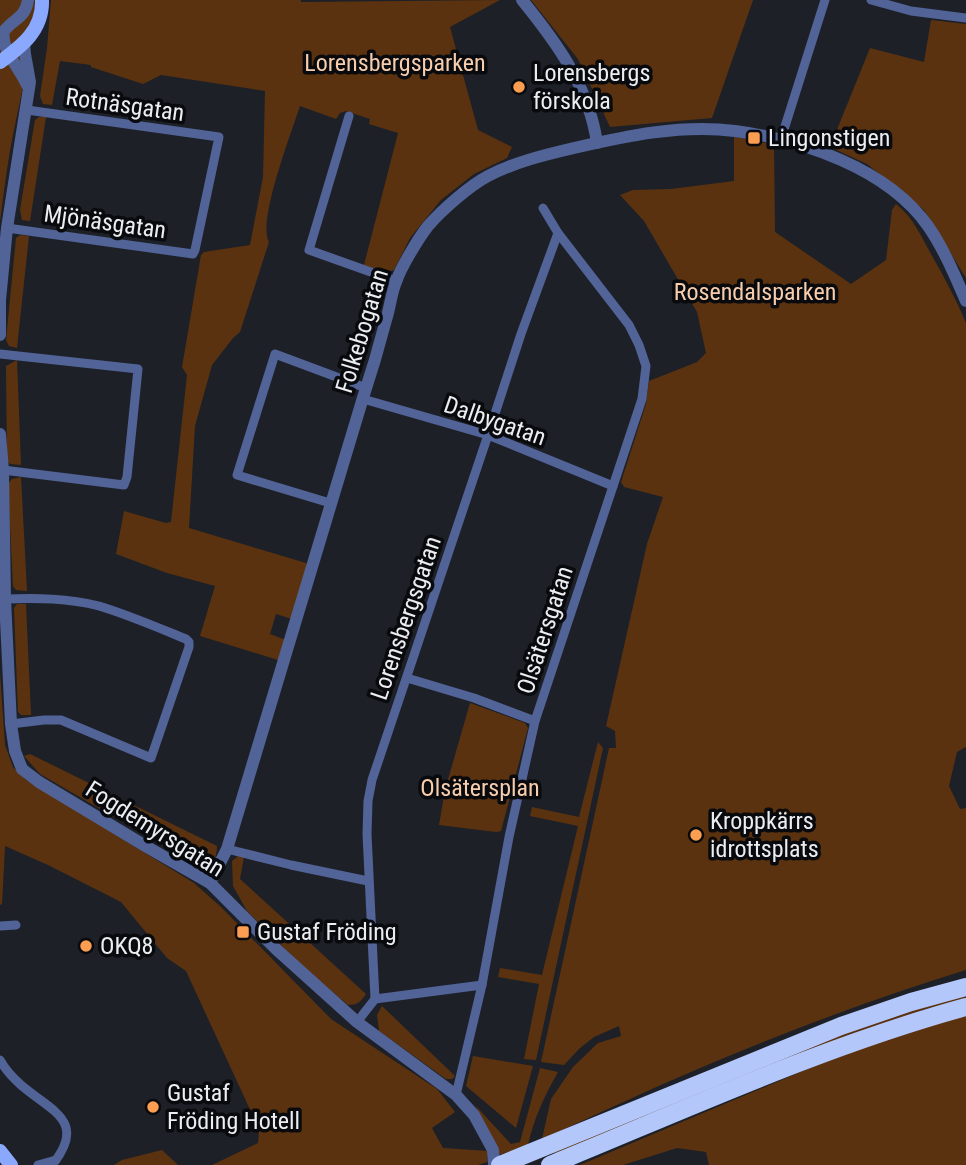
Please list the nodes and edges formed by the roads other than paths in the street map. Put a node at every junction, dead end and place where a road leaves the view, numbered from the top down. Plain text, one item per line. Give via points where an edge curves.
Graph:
1 (28, 0) edge
2 (41, 0) edge
3 (522, 0) edge
4 (824, 0) edge
5 (871, 0) edge
6 (966, 18) edge
7 (24, 43) junction
8 (4, 59) edge
9 (29, 96) junction
10 (27, 110) junction
11 (349, 116) dead end
12 (781, 139) junction
13 (597, 143) junction
14 (543, 208) dead end
15 (7, 228) junction
16 (558, 233) junction
17 (195, 250) joint
18 (396, 281) junction
19 (966, 301) edge
20 (0, 335) edge
21 (0, 354) edge
22 (364, 394) junction
23 (0, 435) edge
24 (488, 435) junction
25 (3, 470) junction
26 (613, 485) junction
27 (330, 503) junction
28 (5, 599) junction
29 (407, 678) junction
30 (536, 721) junction
31 (11, 724) junction
32 (227, 849) junction
33 (368, 881) junction
34 (210, 883) junction
35 (16, 925) dead end
36 (0, 926) edge
37 (482, 985) junction
38 (966, 987) edge
39 (375, 999) junction
40 (966, 1007) edge
41 (357, 1022) junction
42 (0, 1060) edge
43 (456, 1095) junction
44 (55, 1162) edge
45 (555, 1163) edge
46 (38, 1165) edge
47 (497, 1165) edge

1 - 8 street via 23,15 0,38
2 - 7 main road via 39,21
3 - 13 street via 561,51 582,90
4 - 12 street
5 - 6 street
7 - 8 main road
7 - 9 street
8 - 9 street via 21,73
9 - 10 street
10 - 15 street
10 - 17 street, Rotnäsgatan via 219,137
11 - 18 street via 309,250
12 - 13 street, Folkebogatan via 691,129
12 - 19 street, Folkebogatan via 881,181 908,203 940,246
13 - 18 street, Folkebogatan via 516,163 484,178 427,228
14 - 16 street, Olsätersgatan
15 - 17 street, Mjönäsgatan via 191,254
15 - 20 street
16 - 24 street, Lorensbergsgatan
16 - 26 street, Olsätersgatan via 629,325 646,366 642,400
18 - 22 street, Folkebogatan
21 - 25 street via 138,369 124,485
22 - 24 street, Dalbygatan
22 - 27 street, Folkebogatan
22 - 27 street, Dalbygatan via 275,354 237,475
23 - 25 street, Fogdemyrsgatan
24 - 26 street, Dalbygatan
24 - 29 street, Lorensbergsgatan
25 - 28 street, Fogdemyrsgatan
26 - 30 street, Olsätersgatan
27 - 32 street, Folkebogatan
28 - 31 street, Fogdemyrsgatan
28 - 31 street via 38,598 100,607 189,642 151,758 61,720
29 - 30 street
29 - 33 street, Lorensbergsgatan via 372,780
30 - 37 street, Olsätersgatan
31 - 34 street, Fogdemyrsgatan via 22,769
32 - 33 street
32 - 34 street, Folkebogatan
33 - 39 street, Lorensbergsgatan
34 - 41 street, Fogdemyrsgatan
35 - 36 street
37 - 39 street
37 - 43 street, Olsätersgatan
38 - 47 highway via 841,1026
39 - 41 street
40 - 45 highway via 854,1042
41 - 43 street, Fogdemyrsgatan
42 - 44 street via 64,1122 66,1141
43 - 47 street, Fogdemyrsgatan via 474,1115
44 - 46 street

